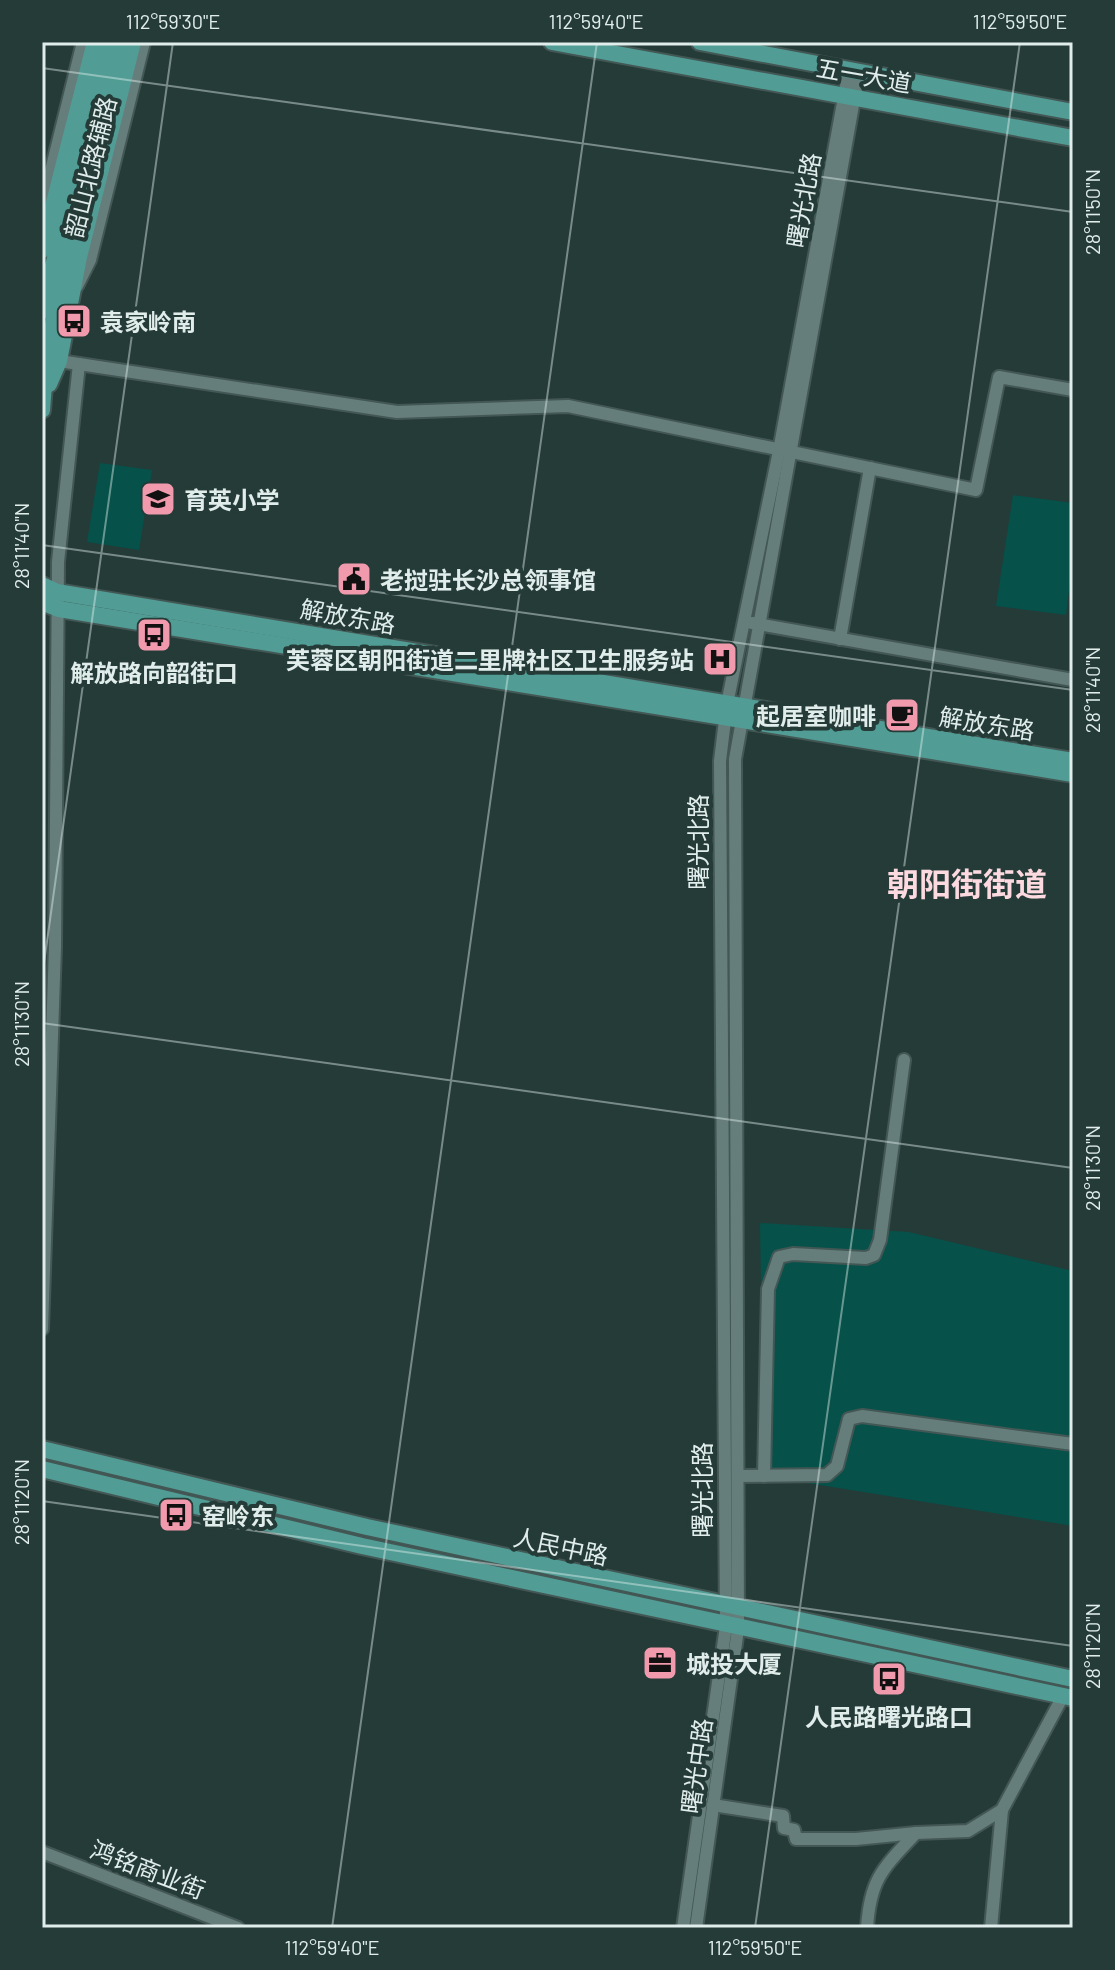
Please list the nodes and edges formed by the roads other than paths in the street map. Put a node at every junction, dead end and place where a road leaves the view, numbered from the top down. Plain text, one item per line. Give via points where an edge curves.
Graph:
1 (83, 42) edge
2 (95, 42) edge
3 (108, 42) edge
4 (120, 42) edge
5 (133, 42) edge
6 (144, 42) edge
7 (552, 42) edge
8 (700, 42) edge
9 (854, 71) junction
10 (849, 97) junction
11 (1073, 112) edge
12 (1073, 138) edge
13 (42, 207) edge
14 (42, 250) edge
15 (71, 299) junction
16 (42, 311) edge
17 (59, 361) junction
18 (79, 364) junction
19 (1073, 390) edge
20 (43, 401) edge
21 (785, 452) junction
22 (870, 468) junction
23 (52, 595) edge
24 (42, 602) edge
25 (752, 623) junction
26 (840, 639) junction
27 (1073, 680) edge
28 (734, 711) junction
29 (1073, 761) edge
30 (1073, 774) edge
31 (904, 1060) dead end
32 (42, 1329) edge
33 (1073, 1444) edge
34 (42, 1449) edge
35 (42, 1469) edge
36 (740, 1476) junction
37 (764, 1476) junction
38 (731, 1608) junction
39 (732, 1628) junction
40 (1073, 1679) edge
41 (1068, 1697) edge
42 (713, 1805) junction
43 (1002, 1810) junction
44 (916, 1833) junction
45 (42, 1852) edge
46 (238, 1928) edge
47 (683, 1928) edge
48 (696, 1928) edge
49 (867, 1928) edge
50 (991, 1928) edge

1 - 13 street, 韶山北路辅路
2 - 14 main road
3 - 16 main road
4 - 20 main road via 67,255
5 - 15 main road
6 - 15 street, 韶山北路辅路 via 90,260
7 - 10 main road, 五一大道
8 - 9 main road, 五一大道
9 - 10 street, 曙光北路
9 - 11 main road, 五一大道
10 - 12 main road, 五一大道
10 - 21 street, 曙光北路
15 - 17 main road
17 - 18 street
17 - 20 main road
18 - 21 street via 397,412 568,406
18 - 23 street
19 - 22 street via 999,377 976,490
21 - 22 street
21 - 25 street, 曙光北路
22 - 26 street
23 - 24 main road, 解放东路
23 - 28 main road, 解放东路
23 - 32 street via 55,947
25 - 26 street
25 - 28 street, 曙光北路
26 - 27 street
28 - 29 main road, 解放东路
28 - 30 main road, 解放东路
28 - 36 street, 曙光北路
28 - 38 street, 曙光北路 via 720,761 719,850
31 - 37 street via 874,1255 793,1254 779,1257 772,1269
33 - 37 street via 862,1416 849,1419 837,1466 827,1475
34 - 38 main road, 人民中路
35 - 39 main road, 人民中路
36 - 37 street
36 - 38 street, 曙光北路
38 - 39 street, 曙光北路
38 - 40 main road, 人民中路
39 - 41 main road, 人民中路
39 - 42 street, 曙光中路
39 - 47 street, 曙光中路
41 - 43 street
42 - 44 street via 783,1816 784,1828 794,1830 796,1839
42 - 48 street, 曙光中路
43 - 44 street via 968,1831
43 - 50 street
44 - 49 street via 869,1895
45 - 46 street, 鸿铭商业街

